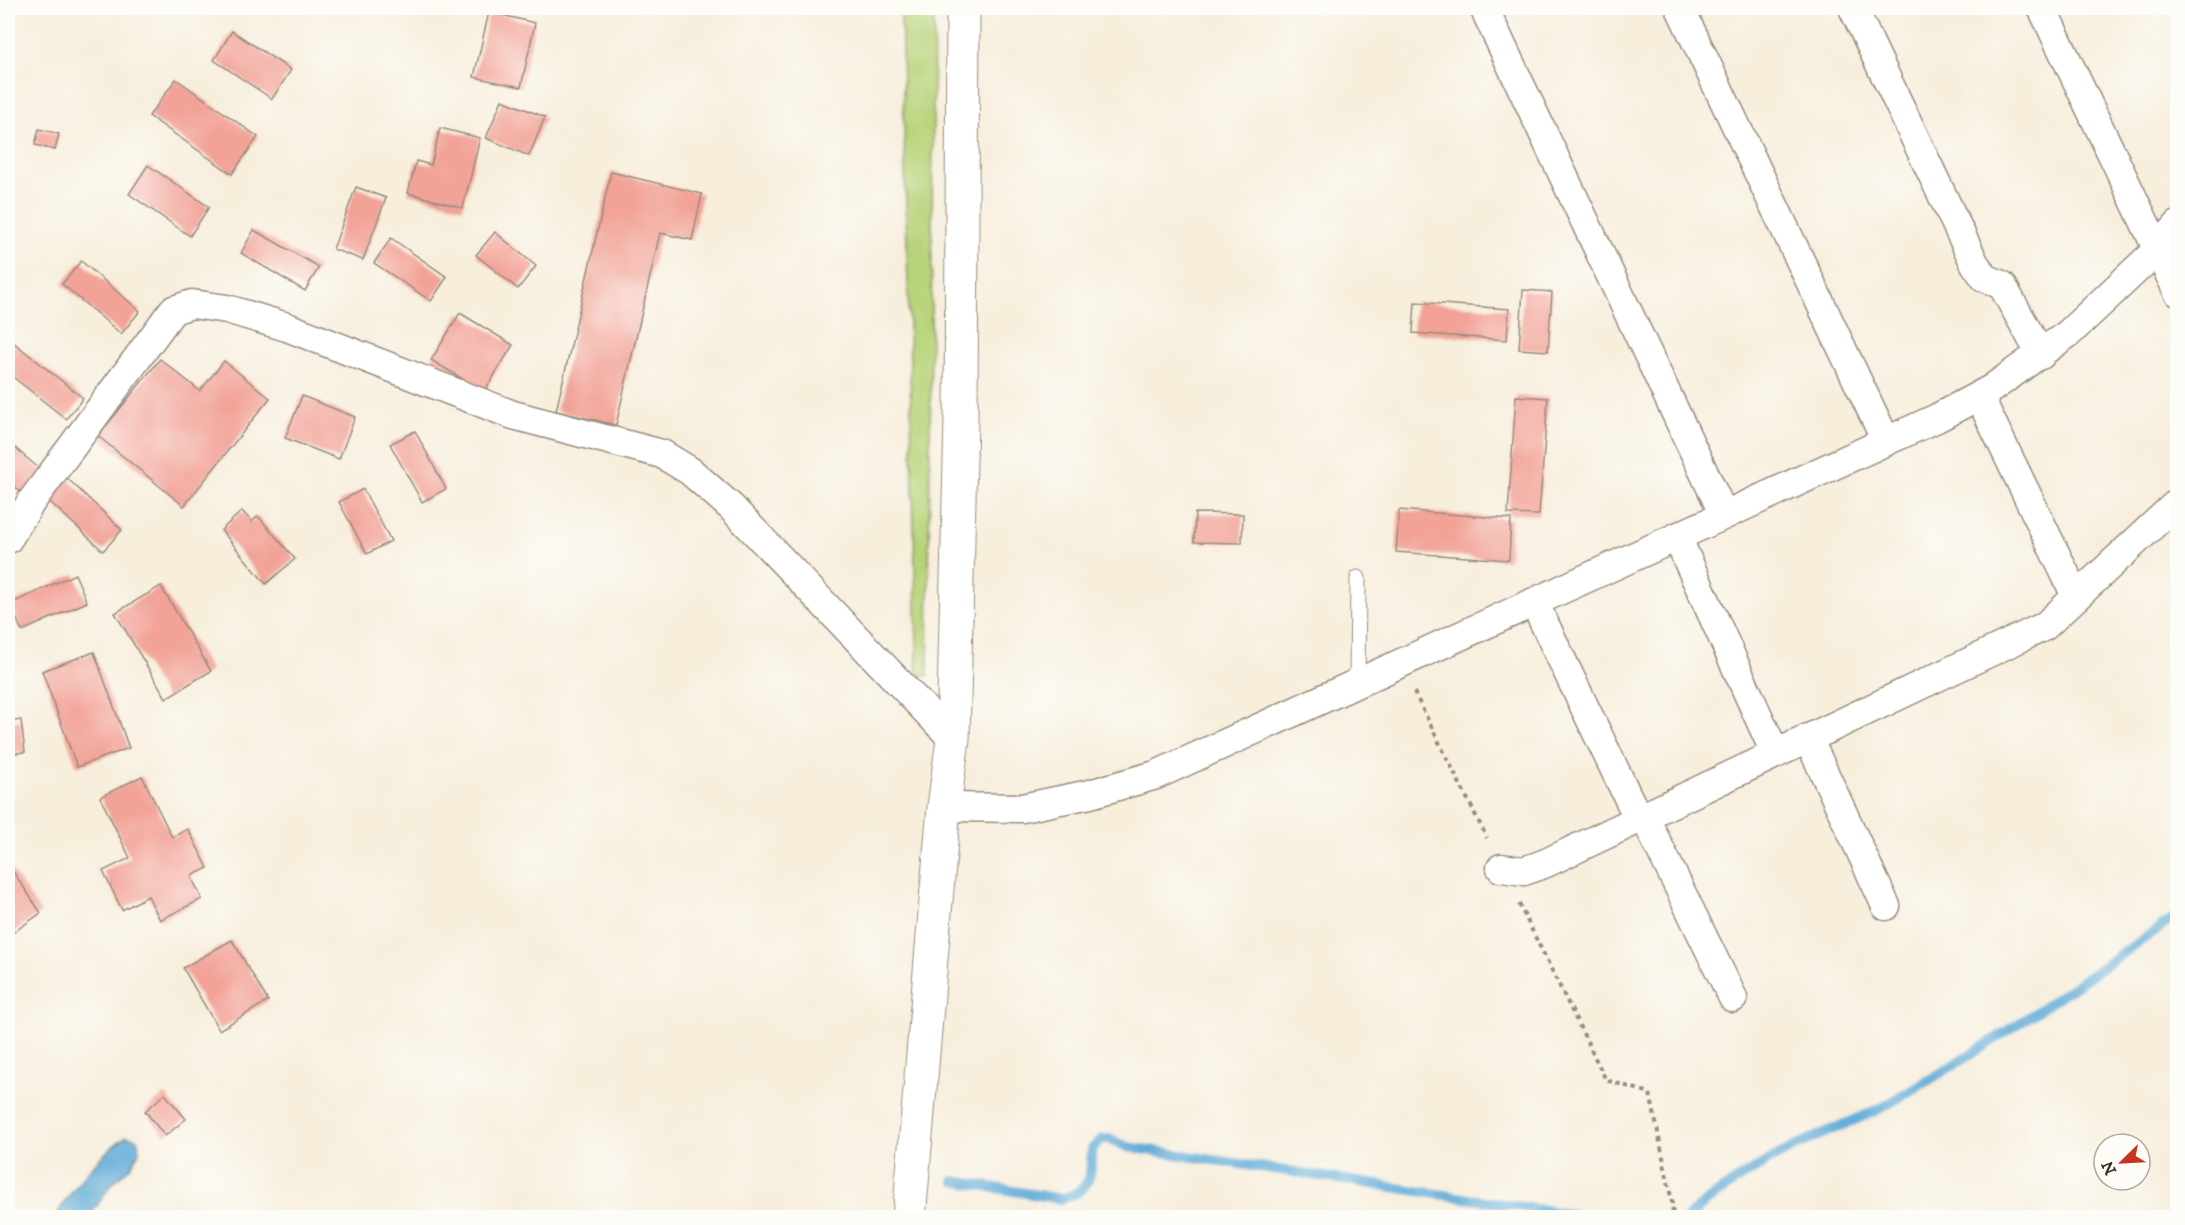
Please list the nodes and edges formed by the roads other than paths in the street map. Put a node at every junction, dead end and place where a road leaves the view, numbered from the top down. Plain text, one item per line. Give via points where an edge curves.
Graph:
1 (963, 8) edge
2 (1484, 8) edge
3 (1680, 8) edge
4 (1853, 8) edge
5 (2042, 8) edge
6 (2178, 225) edge
7 (2157, 250) junction
8 (2178, 292) edge
9 (2041, 355) junction
10 (1978, 396) junction
11 (1886, 441) junction
12 (2178, 502) edge
13 (1724, 515) junction
14 (1677, 537) junction
15 (8, 539) edge
16 (1358, 578) dead end
17 (2076, 596) junction
18 (1534, 602) junction
19 (1357, 684) junction
20 (1808, 738) junction
21 (954, 739) junction
22 (1775, 753) junction
23 (944, 807) junction
24 (1641, 817) junction
25 (1501, 868) road end
26 (1886, 906) dead end
27 (1733, 998) dead end
28 (909, 1218) edge

1 - 21 main road via 961,420
2 - 13 street
3 - 11 street
4 - 9 street via 1975,264 1985,278 2002,285
5 - 7 street
6 - 7 street
7 - 8 street
7 - 9 street
9 - 10 street
10 - 11 street
10 - 17 street
11 - 13 street
12 - 17 street
13 - 14 street
14 - 18 street
14 - 22 street
15 - 21 street via 173,310 192,304 227,309 287,327 513,416 662,454 690,471 731,507
16 - 19 lane
17 - 20 street via 2045,626
18 - 19 street
18 - 24 street
19 - 23 street via 1156,775 1022,808
20 - 22 street
20 - 26 street
21 - 23 main road
22 - 24 street
23 - 28 main road
24 - 25 street via 1524,871
24 - 27 street

